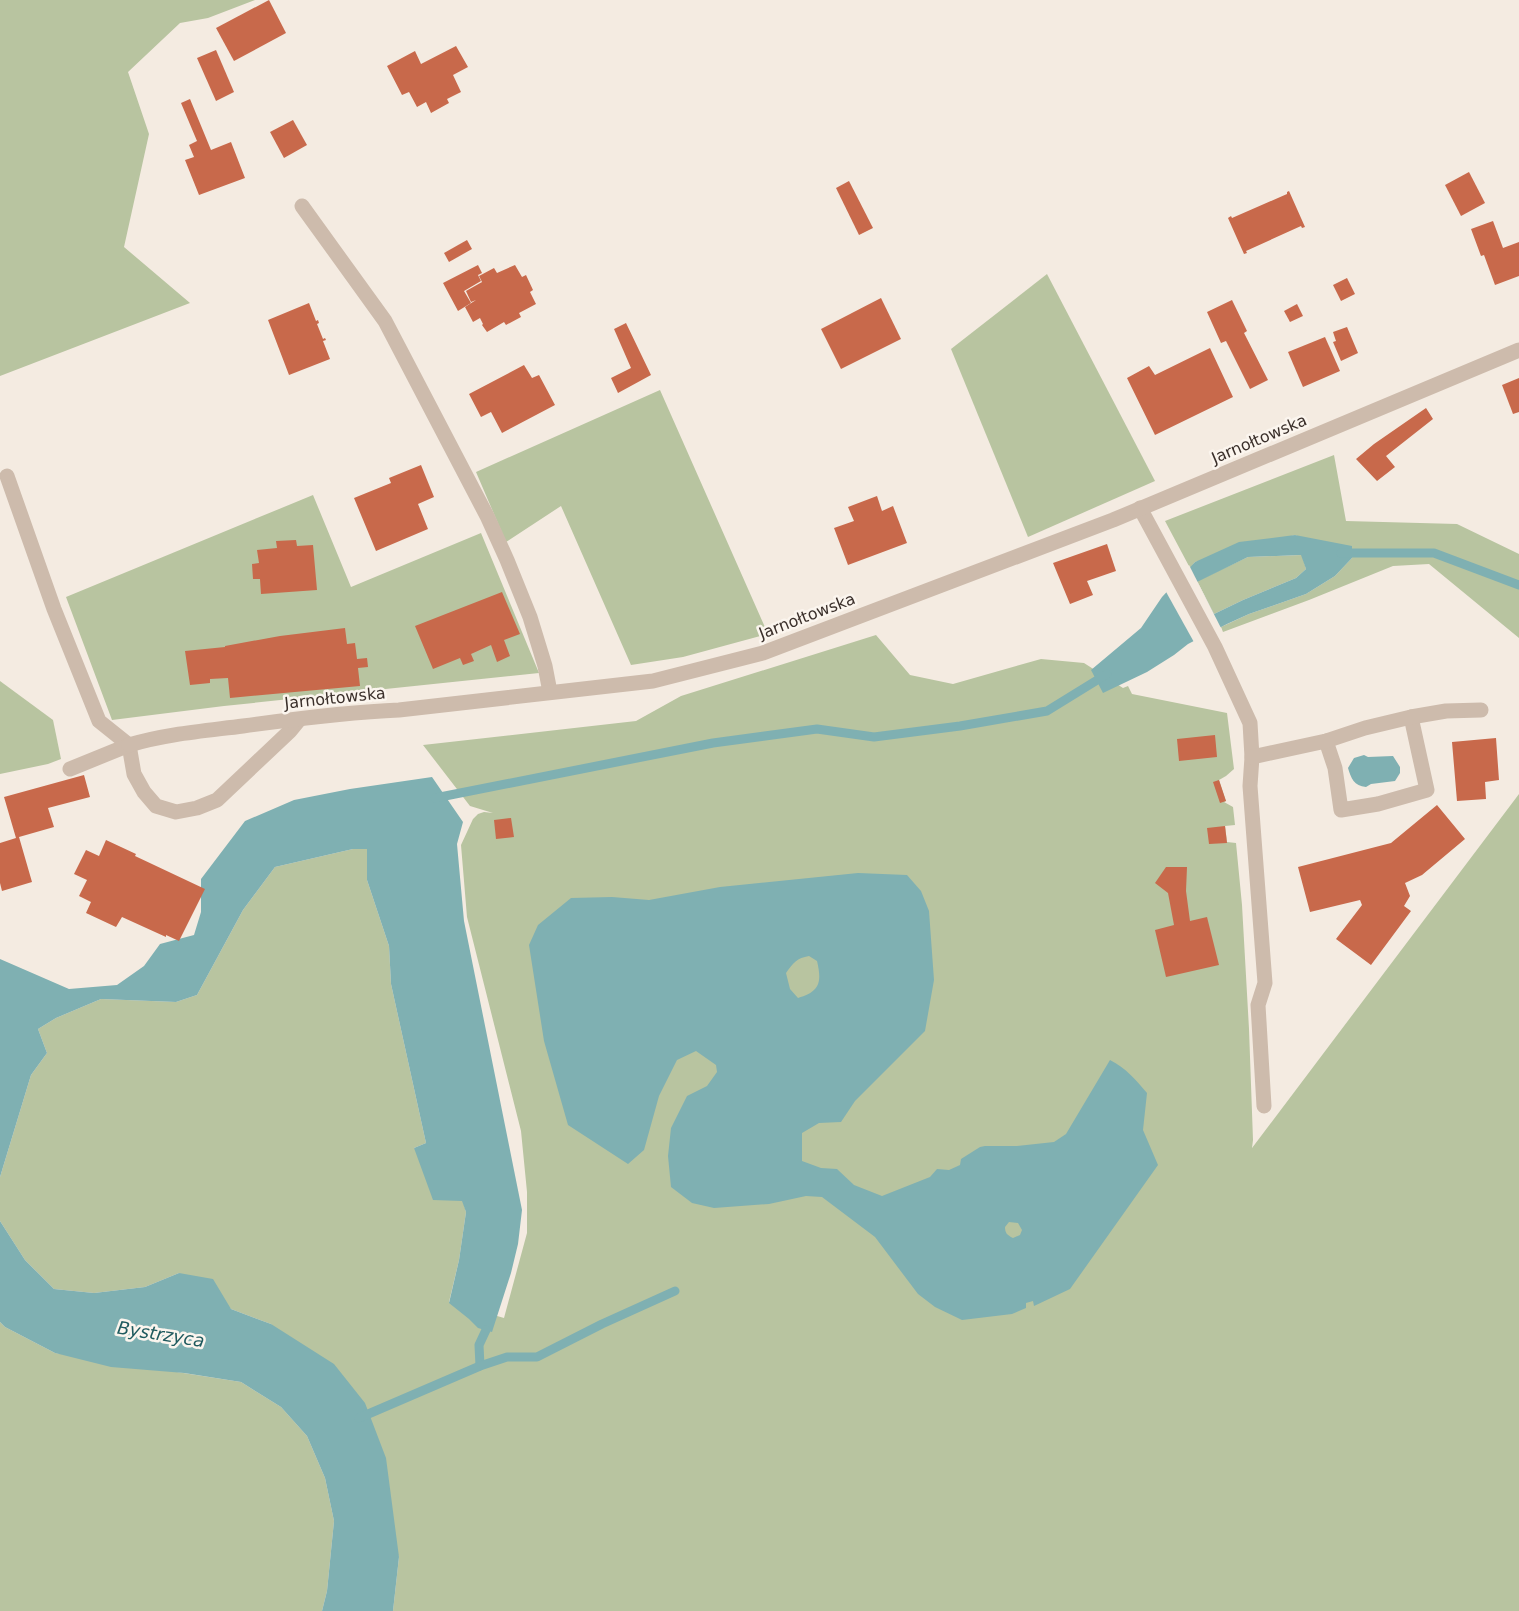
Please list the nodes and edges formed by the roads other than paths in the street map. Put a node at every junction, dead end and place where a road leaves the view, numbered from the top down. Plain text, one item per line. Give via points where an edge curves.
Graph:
1 (303, 206) dead end
2 (1519, 350) edge
3 (8, 476) dead end
4 (1140, 508) junction
5 (550, 692) junction
6 (1481, 710) dead end
7 (1411, 717) junction
8 (299, 720) junction
9 (1326, 741) junction
10 (129, 745) junction
11 (1251, 757) junction
12 (70, 769) dead end
13 (1263, 1106) dead end

1 - 5 street via 385,321 487,516 530,617
2 - 4 street, Jarnołtowska
3 - 10 street via 54,609 99,721
4 - 5 street, Jarnołtowska via 763,653 653,681
4 - 11 street via 1215,647 1250,723
5 - 8 street, Jarnołtowska
6 - 7 street
7 - 9 street
7 - 9 street via 1427,790 1378,804 1341,810 1335,768
8 - 10 street, Jarnołtowska via 157,737
8 - 10 street via 217,800 176,812 156,806 144,792 134,774
9 - 11 street
10 - 12 street, Jarnołtowska
11 - 13 street via 1265,983 1258,1005

